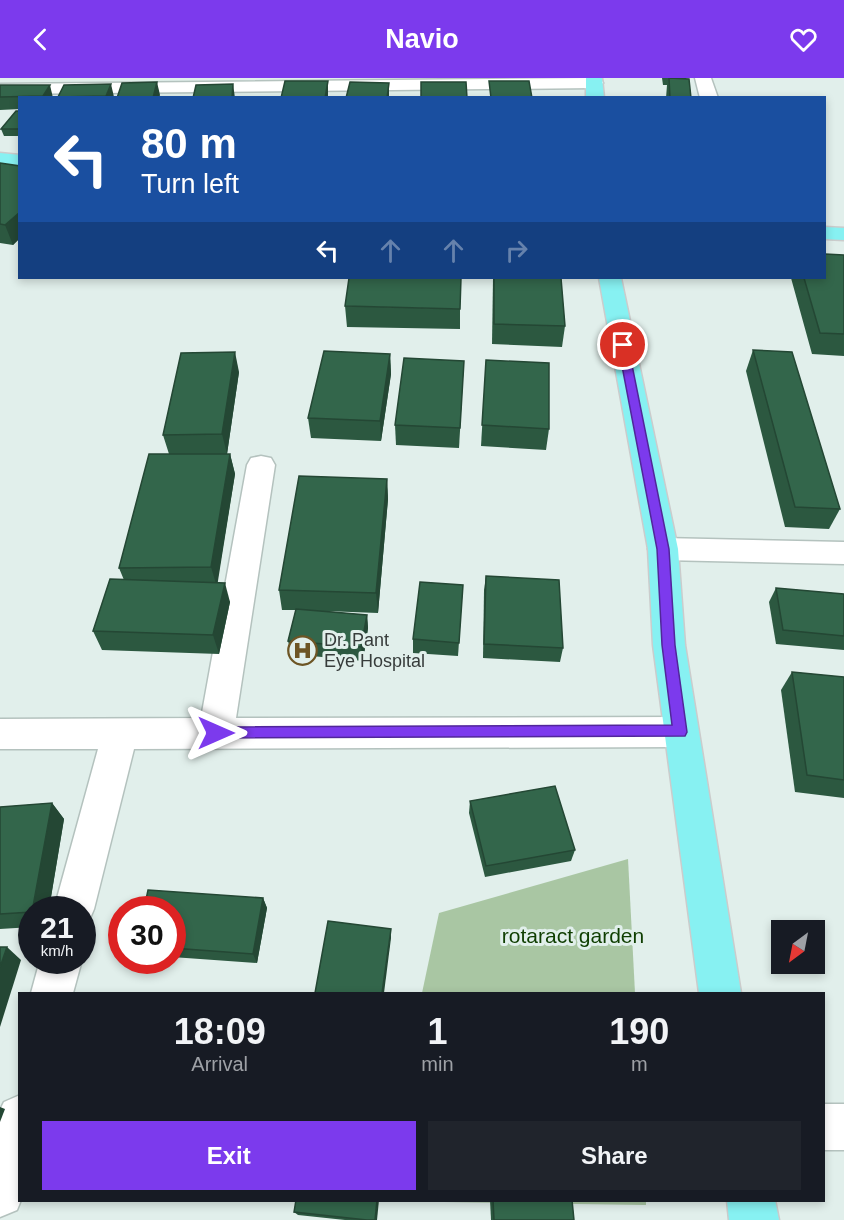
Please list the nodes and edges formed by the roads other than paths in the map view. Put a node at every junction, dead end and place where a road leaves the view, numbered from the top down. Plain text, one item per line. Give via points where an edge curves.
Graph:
1 (704, 78) edge
2 (166, 83) edge
3 (595, 86) edge
4 (0, 89) edge
5 (708, 96) edge
6 (0, 159) edge
7 (18, 161) edge
8 (826, 216) edge
9 (844, 217) edge
10 (826, 233) edge
11 (844, 234) edge
12 (610, 279) edge
13 (261, 465) dead end
14 (663, 549) junction
15 (844, 554) edge
16 (680, 732) junction
17 (216, 733) junction
18 (0, 734) edge
19 (120, 734) junction
20 (77, 896) edge
21 (57, 974) edge
22 (52, 992) edge
23 (720, 992) edge
24 (18, 1125) edge
25 (825, 1127) edge
26 (844, 1127) edge
27 (0, 1192) edge
28 (751, 1202) edge
29 (754, 1220) edge

1 - 5 street
2 - 3 street
2 - 4 street
6 - 7 main road
8 - 9 main road
10 - 11 main road
12 - 14 main road
13 - 17 street
14 - 15 street
14 - 16 main road
16 - 17 street
16 - 23 main road
17 - 19 street
18 - 19 street
19 - 20 street
21 - 22 street
24 - 27 street
25 - 26 street
28 - 29 main road

